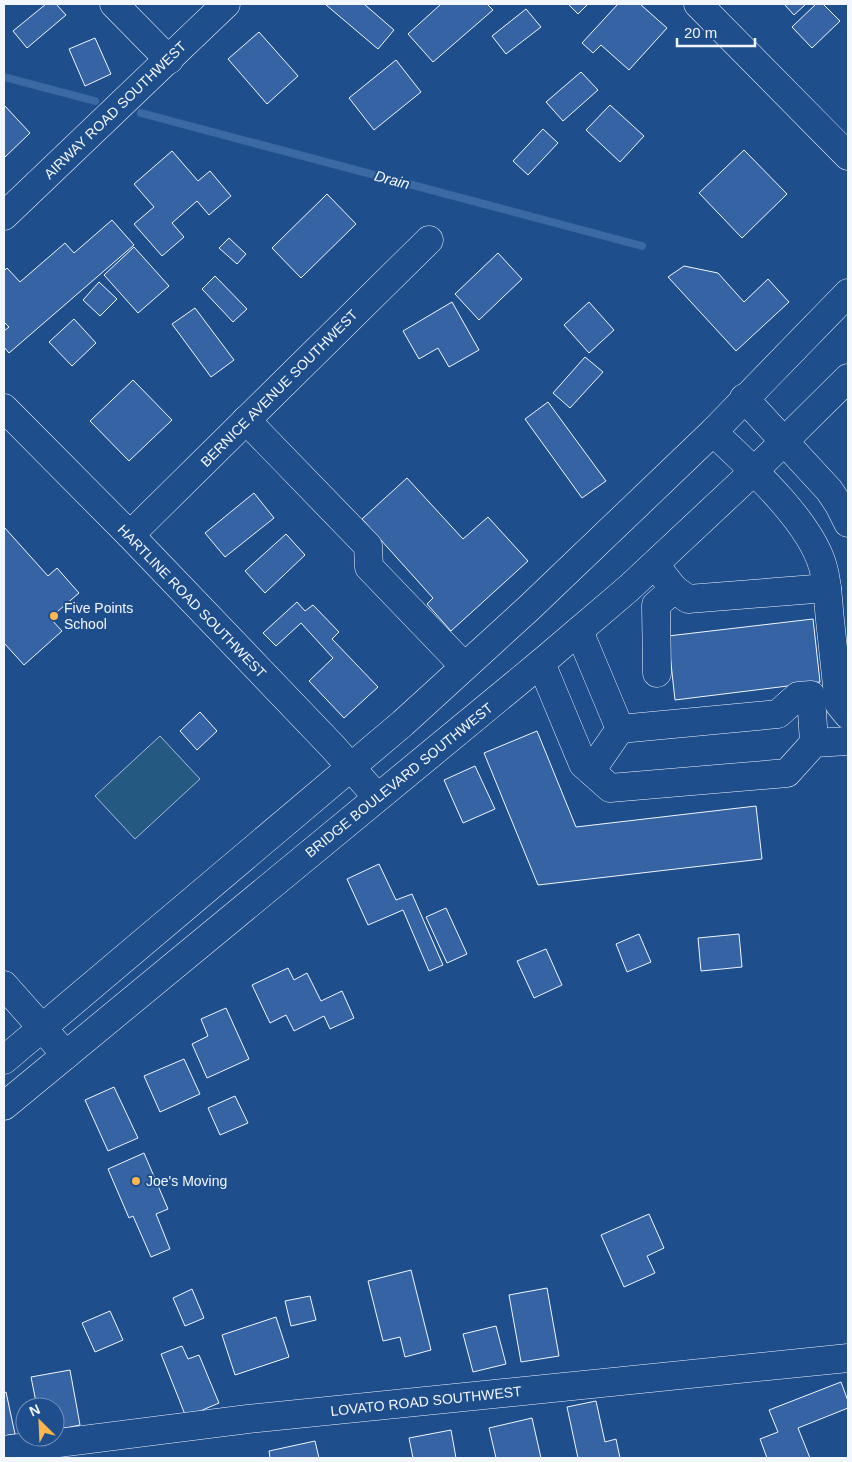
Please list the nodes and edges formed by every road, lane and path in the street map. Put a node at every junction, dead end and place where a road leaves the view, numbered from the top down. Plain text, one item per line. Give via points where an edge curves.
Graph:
1 (114, 4) edge
2 (226, 4) edge
3 (698, 4) edge
4 (169, 60) junction
5 (848, 156) edge
6 (4, 216) edge
7 (429, 240) dead end
8 (848, 293) edge
9 (848, 378) edge
10 (744, 398) junction
11 (4, 408) edge
12 (246, 420) junction
13 (713, 432) junction
14 (784, 442) junction
15 (754, 471) junction
16 (848, 523) edge
17 (130, 535) junction
18 (654, 565) junction
19 (827, 588) junction
20 (674, 589) junction
21 (579, 631) junction
22 (541, 664) junction
23 (464, 666) junction
24 (657, 674) dead end
25 (848, 715) edge
26 (620, 729) junction
27 (848, 741) edge
28 (814, 743) junction
29 (351, 767) junction
30 (591, 771) junction
31 (377, 797) junction
32 (4, 985) edge
33 (42, 1028) junction
34 (66, 1055) junction
35 (4, 1060) edge
36 (4, 1106) edge
37 (848, 1358) edge
38 (4, 1450) edge

1 - 4 main road
2 - 4 main road, AIRWAY ROAD SOUTHWEST
3 - 5 main road
4 - 6 main road, AIRWAY ROAD SOUTHWEST
7 - 12 main road, BERNICE AVENUE SOUTHWEST
8 - 10 main road
9 - 14 main road, BRIDGE BOULEVARD SOUTHWEST
10 - 13 main road
10 - 14 main road
11 - 17 main road, HARTLINE ROAD SOUTHWEST
12 - 17 main road, BERNICE AVENUE SOUTHWEST
12 - 23 main road via 368,546 369,567
13 - 15 main road
13 - 23 main road
14 - 15 main road, BRIDGE BOULEVARD SOUTHWEST
14 - 16 main road via 829,490
15 - 18 main road, BRIDGE BOULEVARD SOUTHWEST
15 - 19 main road via 793,514 815,547
17 - 29 main road, HARTLINE ROAD SOUTHWEST
18 - 20 main road
18 - 21 main road, BRIDGE BOULEVARD SOUTHWEST
19 - 20 main road via 688,599
19 - 25 main road via 839,704
20 - 24 main road via 656,605
21 - 22 main road, BRIDGE BOULEVARD SOUTHWEST
21 - 26 main road
22 - 30 main road via 583,764
22 - 31 main road, BRIDGE BOULEVARD SOUTHWEST
23 - 29 main road
26 - 28 main road via 778,714 798,696 811,695
26 - 30 main road
27 - 28 main road
28 - 30 main road via 787,773 610,788
29 - 31 main road, HARTLINE ROAD SOUTHWEST
29 - 33 main road
31 - 34 main road, BRIDGE BOULEVARD SOUTHWEST
32 - 33 main road
33 - 34 main road
33 - 35 main road
34 - 36 main road, BRIDGE BOULEVARD SOUTHWEST
37 - 38 main road, LOVATO ROAD SOUTHWEST via 248,1419

